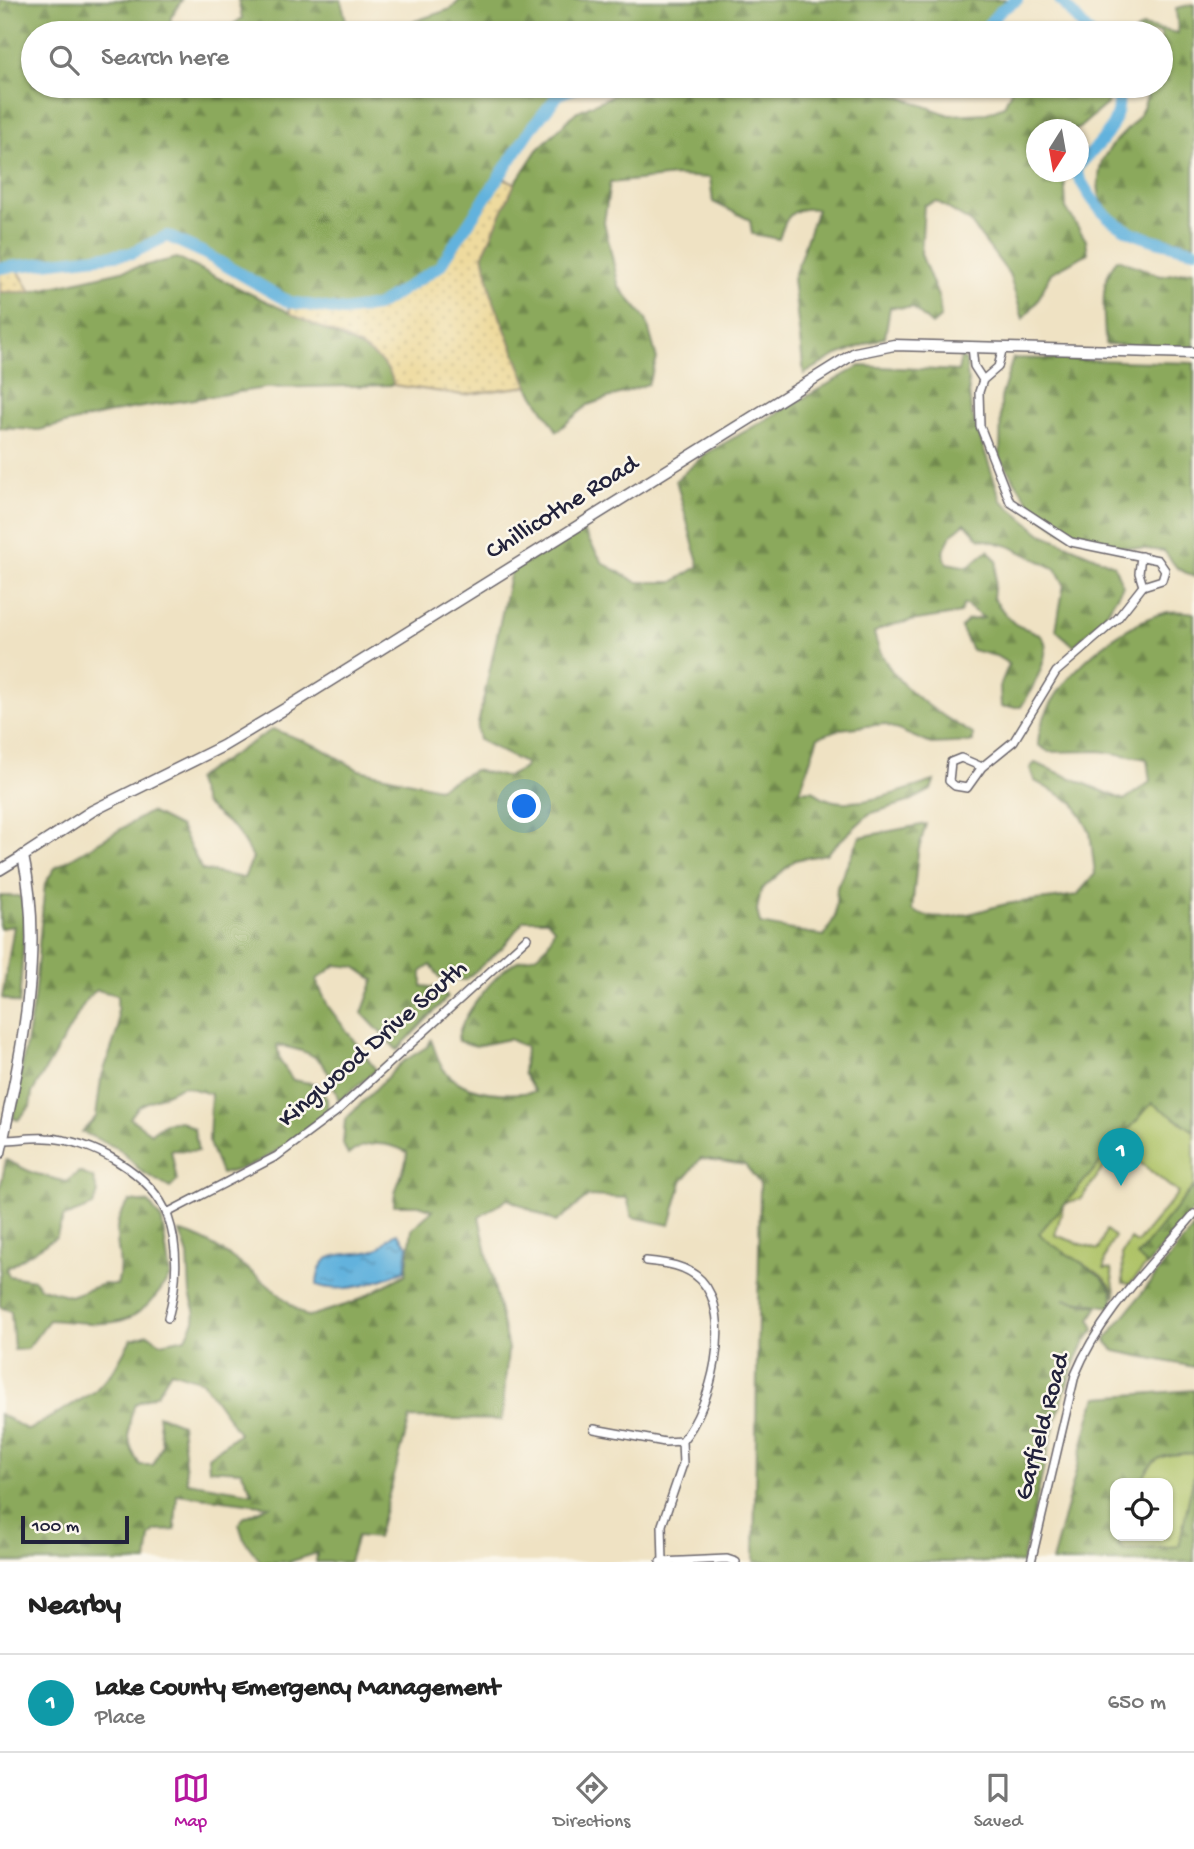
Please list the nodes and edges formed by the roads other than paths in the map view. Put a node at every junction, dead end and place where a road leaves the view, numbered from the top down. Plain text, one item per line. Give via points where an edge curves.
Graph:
1 (972, 346) junction
2 (1003, 347) junction
3 (1194, 353) edge
4 (983, 380) junction
5 (1141, 556) junction
6 (1143, 586) junction
7 (982, 767) junction
8 (23, 856) junction
9 (0, 870) edge
10 (527, 938) dead end
11 (3, 1140) junction
12 (0, 1153) edge
13 (167, 1213) junction
14 (1194, 1214) edge
15 (646, 1261) dead end
16 (167, 1318) dead end
17 (594, 1429) dead end
18 (682, 1441) junction
19 (661, 1562) edge
20 (736, 1562) edge
21 (1031, 1562) edge

1 - 2 main road, Chillicothe Road
1 - 4 street via 974,366
1 - 8 main road, Chillicothe Road via 873,348 831,365 288,707 223,746 92,811
2 - 3 main road, Chillicothe Road
2 - 4 street via 998,367
4 - 5 street via 980,426 1010,502 1071,542
5 - 6 street
5 - 6 street via 1158,560 1165,570 1162,580
6 - 7 street via 1117,619 1056,672 1014,741
7 - 7 street via 967,788 949,781 951,762 961,758
8 - 9 street, Chillicothe Road
8 - 11 main road via 33,953
10 - 13 street, Kingwood Drive South via 336,1112 277,1156
11 - 12 main road
11 - 13 street via 47,1138 96,1149 122,1163
13 - 16 street via 176,1263
14 - 21 street, Garfield Road via 1119,1303 1082,1359
15 - 18 street via 690,1271 705,1286 715,1308 712,1382 702,1412
17 - 18 street
18 - 19 street via 684,1464 662,1525
19 - 20 street

